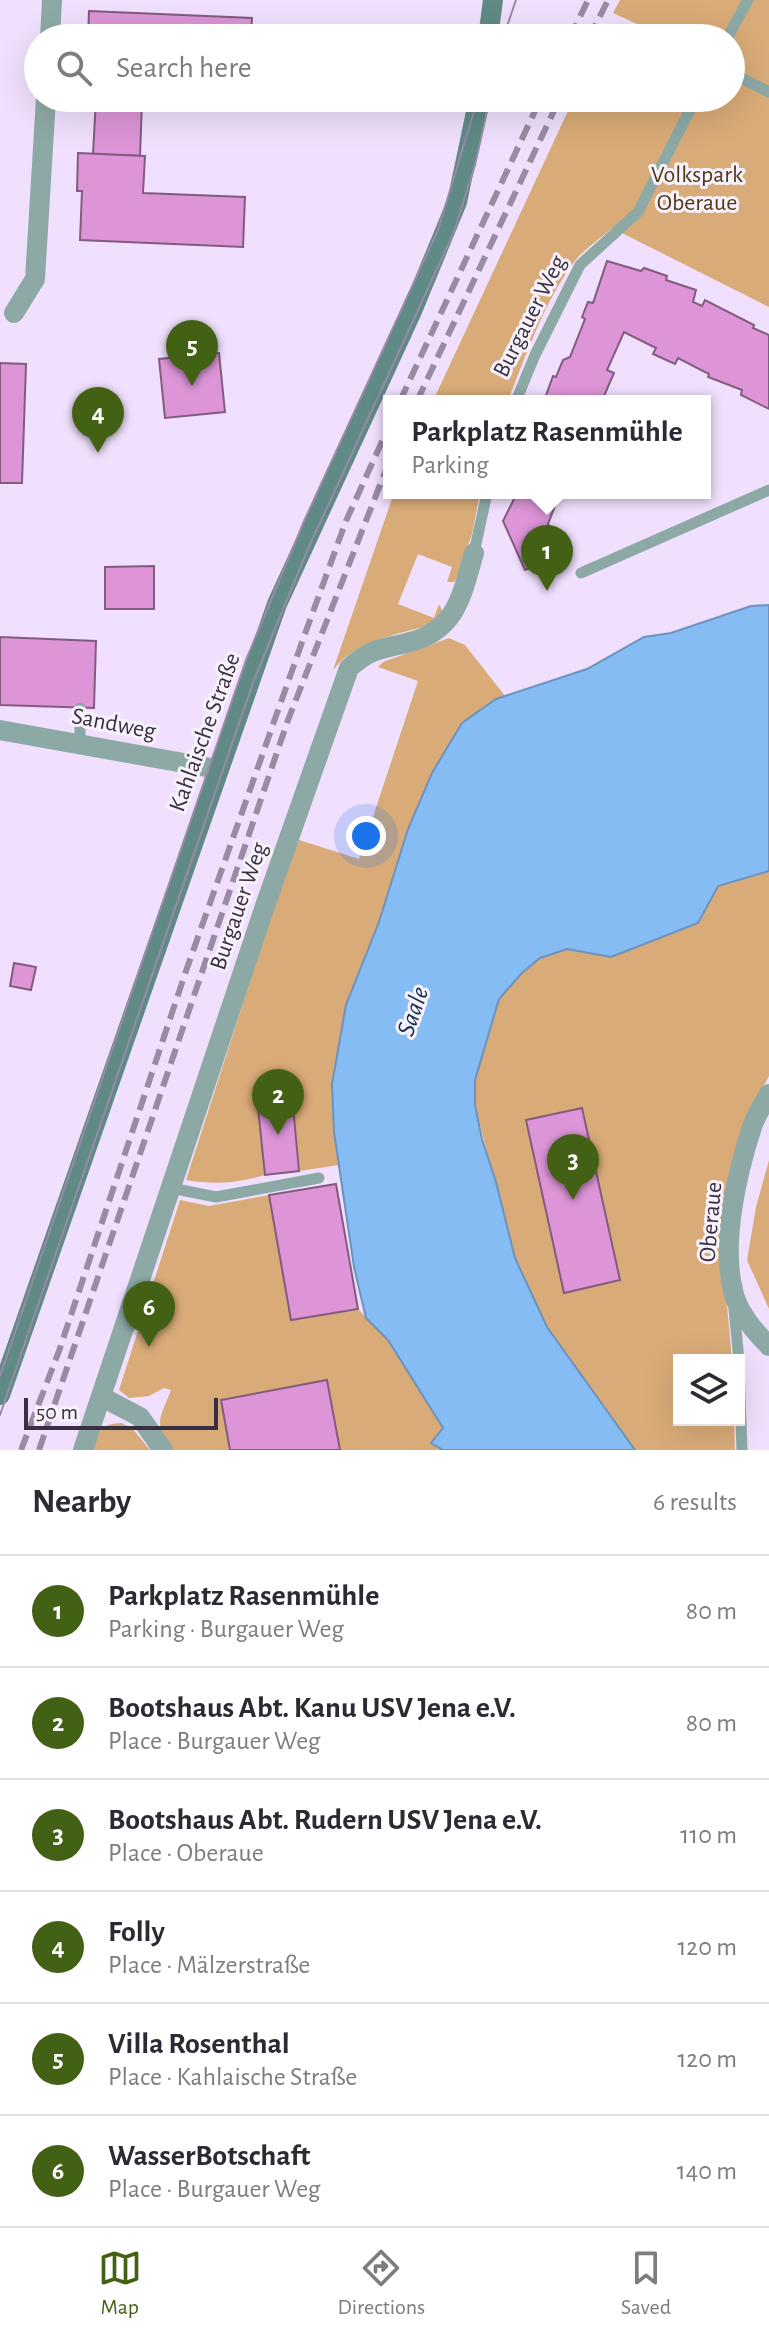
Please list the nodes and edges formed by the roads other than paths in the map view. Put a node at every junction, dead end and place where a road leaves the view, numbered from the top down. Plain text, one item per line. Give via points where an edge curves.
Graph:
1 (52, 0) edge
2 (493, 0) edge
3 (748, 0) edge
4 (51, 24) edge
5 (490, 24) edge
6 (735, 24) edge
7 (745, 80) edge
8 (769, 92) edge
9 (45, 112) edge
10 (476, 112) edge
11 (689, 112) edge
12 (14, 313) dead end
13 (518, 395) edge
14 (769, 490) edge
15 (486, 499) edge
16 (474, 553) joint
17 (581, 573) dead end
18 (80, 708) dead end
19 (0, 730) edge
20 (80, 743) junction
21 (217, 769) junction
22 (769, 1094) edge
23 (319, 1178) dead end
24 (171, 1188) junction
25 (733, 1293) junction
26 (769, 1346) edge
27 (738, 1354) edge
28 (0, 1395) edge
29 (102, 1397) junction
30 (741, 1426) edge
31 (83, 1450) edge
32 (163, 1450) edge
33 (742, 1450) edge

1 - 4 street
2 - 5 main road
3 - 6 lane
7 - 8 lane
9 - 12 street via 35,279
10 - 21 main road, Kahlaische Straße via 447,226 277,604
11 - 13 lane, Burgauer Weg via 638,212 580,265
14 - 17 lane
15 - 16 lane, Burgauer Weg
16 - 24 street, Burgauer Weg via 452,616 433,635 366,653 349,668
18 - 20 lane
19 - 20 street, Sandweg
20 - 21 street, Sandweg
21 - 28 main road, Kahlaische Straße
22 - 25 street, Oberaue via 753,1124 736,1194 728,1255
23 - 24 lane via 216,1197
24 - 29 street, Burgauer Weg
25 - 26 street
25 - 27 lane, Oberaue
29 - 31 street, Burgauer Weg
29 - 32 street via 140,1417
30 - 33 lane

